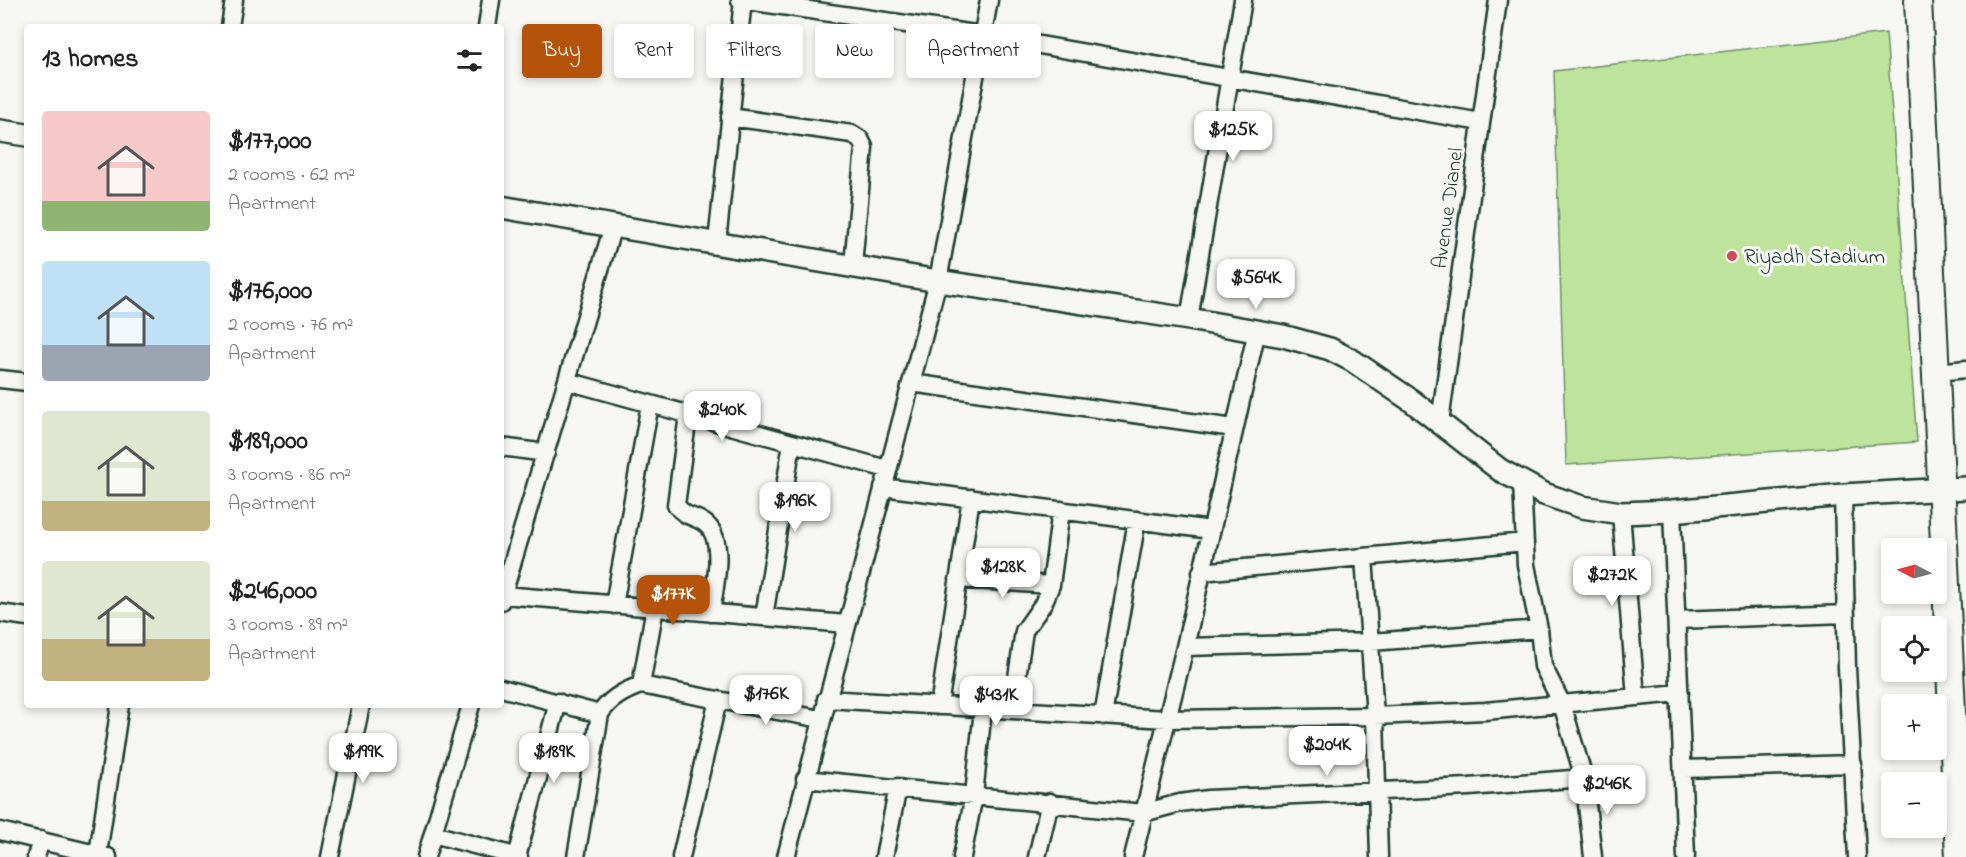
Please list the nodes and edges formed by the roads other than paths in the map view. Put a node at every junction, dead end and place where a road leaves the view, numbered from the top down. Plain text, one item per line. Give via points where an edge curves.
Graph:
1 (234, 0) edge
2 (491, 0) edge
3 (742, 0) edge
4 (988, 0) edge
5 (1243, 0) edge
6 (1498, 0) edge
7 (1918, 0) edge
8 (230, 24) edge
9 (487, 24) edge
10 (907, 24) edge
11 (984, 24) edge
12 (1041, 45) edge
13 (1230, 77) junction
14 (974, 78) edge
15 (730, 117) junction
16 (1481, 122) junction
17 (0, 131) edge
18 (24, 135) edge
19 (504, 208) edge
20 (613, 226) junction
21 (717, 242) junction
22 (852, 265) junction
23 (938, 280) junction
24 (1189, 319) junction
25 (1257, 330) junction
26 (1966, 369) edge
27 (1937, 372) junction
28 (0, 378) edge
29 (567, 381) junction
30 (24, 382) edge
31 (910, 383) junction
32 (650, 404) junction
33 (688, 415) junction
34 (1440, 422) junction
35 (1234, 428) junction
36 (792, 443) junction
37 (504, 447) edge
38 (546, 453) junction
39 (887, 469) junction
40 (1522, 483) junction
41 (883, 486) junction
42 (1954, 488) edge
43 (1843, 495) junction
44 (970, 498) junction
45 (1061, 510) junction
46 (1672, 511) junction
47 (1621, 513) junction
48 (1137, 520) junction
49 (1211, 530) junction
50 (1525, 542) junction
51 (1364, 557) junction
52 (1202, 572) junction
53 (958, 579) junction
54 (1051, 585) junction
55 (504, 591) edge
56 (504, 598) edge
57 (614, 605) junction
58 (655, 607) junction
59 (0, 613) edge
60 (711, 613) junction
61 (1846, 614) junction
62 (24, 617) edge
63 (764, 617) junction
64 (1677, 620) junction
65 (846, 624) junction
66 (1539, 629) junction
67 (1371, 642) junction
68 (1185, 647) junction
69 (641, 685) junction
70 (504, 689) edge
71 (1680, 693) junction
72 (1636, 697) junction
73 (826, 699) junction
74 (718, 700) junction
75 (558, 702) junction
76 (1562, 704) junction
77 (939, 706) junction
78 (120, 708) edge
79 (361, 708) edge
80 (470, 708) edge
81 (982, 708) junction
82 (1012, 711) junction
83 (600, 714) junction
84 (1103, 716) junction
85 (1375, 716) junction
86 (821, 719) junction
87 (1167, 719) junction
88 (1853, 764) junction
89 (1683, 769) junction
90 (1584, 778) junction
91 (805, 779) junction
92 (898, 787) junction
93 (1377, 792) junction
94 (974, 795) junction
95 (1050, 802) junction
96 (1143, 813) junction
97 (0, 831) edge
98 (433, 834) junction
99 (41, 840) junction
100 (103, 856) edge
101 (36, 857) edge
102 (330, 857) edge
103 (426, 857) edge
104 (518, 857) edge
105 (576, 857) edge
106 (681, 857) edge
107 (786, 857) edge
108 (884, 857) edge
109 (962, 857) edge
110 (1037, 857) edge
111 (1133, 857) edge
112 (1379, 857) edge
113 (1593, 857) edge
114 (1686, 857) edge
115 (1857, 857) edge
116 (1959, 857) edge
117 (1966, 857) edge

1 - 8 street
2 - 9 street
3 - 10 street
3 - 15 street
4 - 11 street
5 - 13 street
6 - 16 street, Avenue Dianel
7 - 27 main road
12 - 13 street
13 - 16 street
13 - 24 street
14 - 23 street
15 - 21 street
15 - 22 street via 852,134 860,139 864,147
16 - 34 street, Avenue Dianel
17 - 18 street
19 - 20 street
20 - 21 street
20 - 29 street
21 - 22 street
22 - 23 street
23 - 24 street
23 - 31 street
24 - 25 street
25 - 34 street via 1338,353
25 - 35 street
26 - 27 street
27 - 42 main road
28 - 30 street
29 - 32 street
29 - 38 street
31 - 35 street
31 - 39 street
32 - 33 street
32 - 57 street
33 - 36 street
33 - 60 street via 676,505 715,534 718,548
34 - 40 street
35 - 49 street
36 - 39 street
36 - 63 street
37 - 38 street
38 - 55 street
39 - 41 street
40 - 47 street via 1582,507
40 - 50 street
41 - 44 street
41 - 65 street
42 - 43 street
42 - 116 main road
43 - 46 street
43 - 61 street
44 - 45 street
44 - 53 street
45 - 48 street
45 - 54 street
46 - 47 street
46 - 64 street
47 - 72 street
48 - 49 street
48 - 84 street
49 - 52 street
50 - 51 street
50 - 66 street
51 - 52 street
51 - 67 street
52 - 68 street
53 - 54 street
53 - 77 street
54 - 82 street via 1043,604 1023,631
56 - 57 street
57 - 58 street
58 - 60 street
58 - 69 street
59 - 62 street
60 - 63 street
61 - 64 street
61 - 88 street
63 - 65 street
64 - 71 street
65 - 73 street
66 - 67 street
66 - 76 street via 1543,666
67 - 68 street
67 - 85 street
68 - 87 street
69 - 74 street
69 - 83 street via 628,689
70 - 75 street
71 - 72 street
71 - 89 street
72 - 76 street
73 - 77 street
73 - 86 street
74 - 86 street
74 - 106 street
75 - 83 street
75 - 104 street
76 - 85 street
76 - 90 street
77 - 81 street
78 - 100 street
79 - 102 street
80 - 98 street
81 - 82 street
81 - 94 street
82 - 84 street
83 - 105 street
84 - 87 street
85 - 87 street
85 - 93 street
86 - 91 street
87 - 96 street
88 - 89 street
88 - 115 street
89 - 114 street
90 - 93 street
90 - 113 street
91 - 92 street
91 - 107 street
92 - 94 street
92 - 108 street
93 - 96 street via 1208,799
93 - 112 street
94 - 95 street
94 - 109 street
95 - 96 street
95 - 110 street
96 - 111 street
97 - 99 street
98 - 103 street
98 - 104 street
99 - 100 street
99 - 101 street
116 - 117 street

